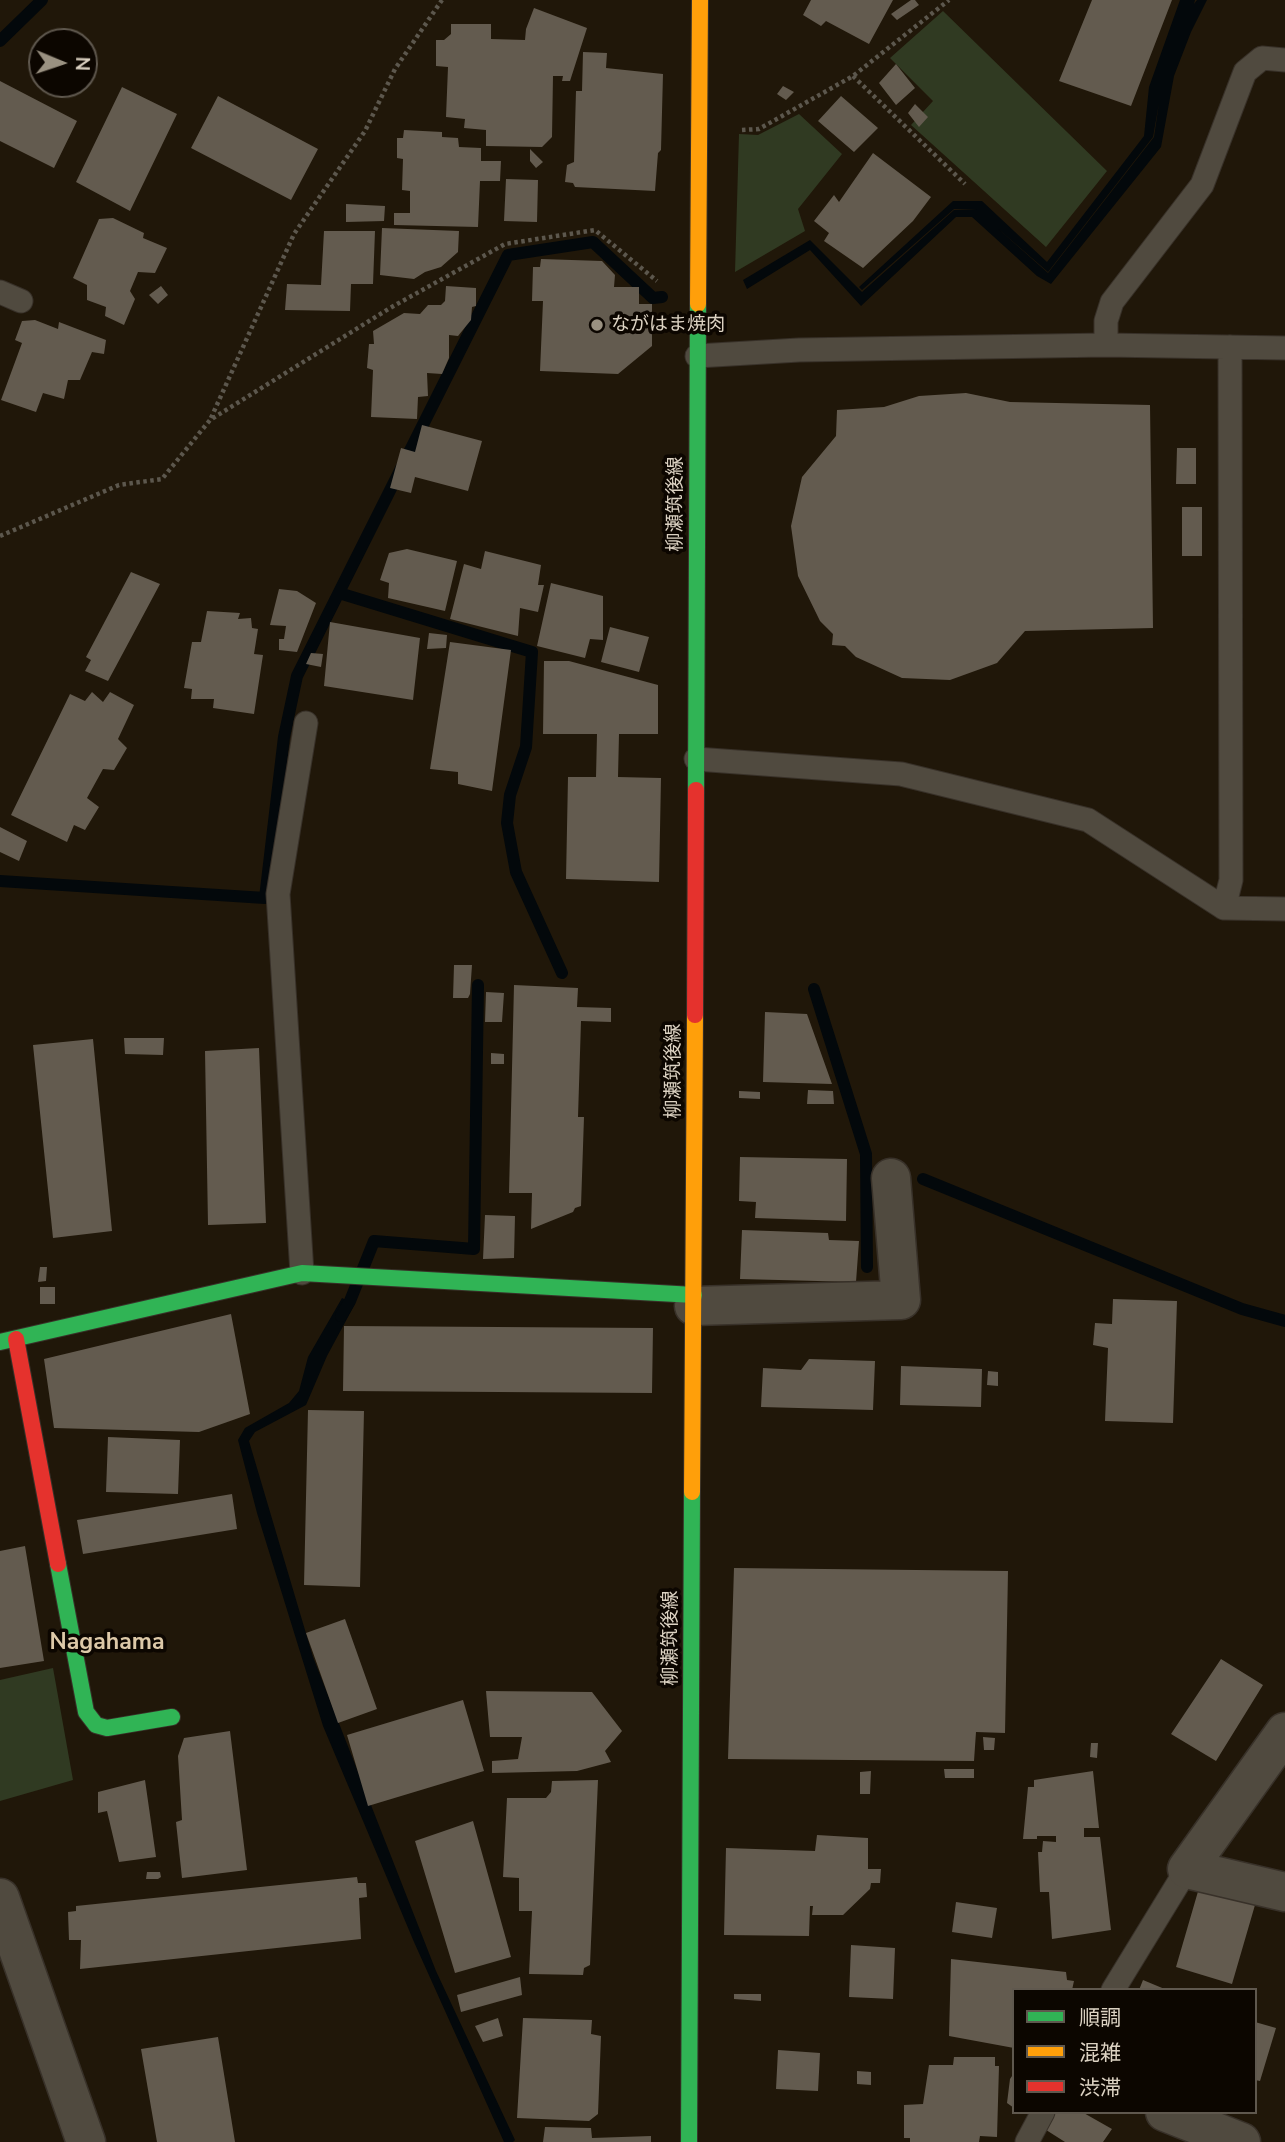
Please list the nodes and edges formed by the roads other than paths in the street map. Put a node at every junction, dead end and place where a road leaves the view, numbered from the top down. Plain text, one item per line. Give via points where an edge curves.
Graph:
1 (700, 0) edge
2 (1285, 60) edge
3 (1106, 345) junction
4 (1230, 347) junction
5 (1285, 348) edge
6 (697, 356) junction
7 (306, 723) dead end
8 (696, 759) junction
9 (1224, 908) junction
10 (1285, 909) edge
11 (891, 1178) dead end
12 (302, 1273) junction
13 (694, 1301) junction
14 (8, 1341) edge
15 (172, 1717) dead end
16 (1285, 1732) edge
17 (1187, 1869) junction
18 (1285, 1892) edge
19 (0, 1898) edge
20 (1114, 1988) edge
21 (1042, 2114) edge
22 (1170, 2114) edge
23 (86, 2142) edge
24 (689, 2142) edge
25 (1027, 2142) edge
26 (1241, 2142) edge

1 - 6 main road, 柳瀬筑後線
2 - 3 lane via 1262,58 1245,72 1202,185 1112,302
3 - 4 lane
3 - 6 lane
4 - 5 lane
4 - 9 lane via 1231,880
6 - 8 main road, 柳瀬筑後線
7 - 12 lane via 278,894
8 - 9 lane via 901,774 1088,820
8 - 13 main road, 柳瀬筑後線
9 - 10 lane
11 - 13 street via 901,1300
12 - 13 main road
12 - 14 main road
13 - 24 main road, 柳瀬筑後線
14 - 15 main road via 86,1712 96,1725 107,1728
16 - 17 street
17 - 18 street
17 - 20 lane
19 - 23 street
21 - 25 lane
22 - 26 street

